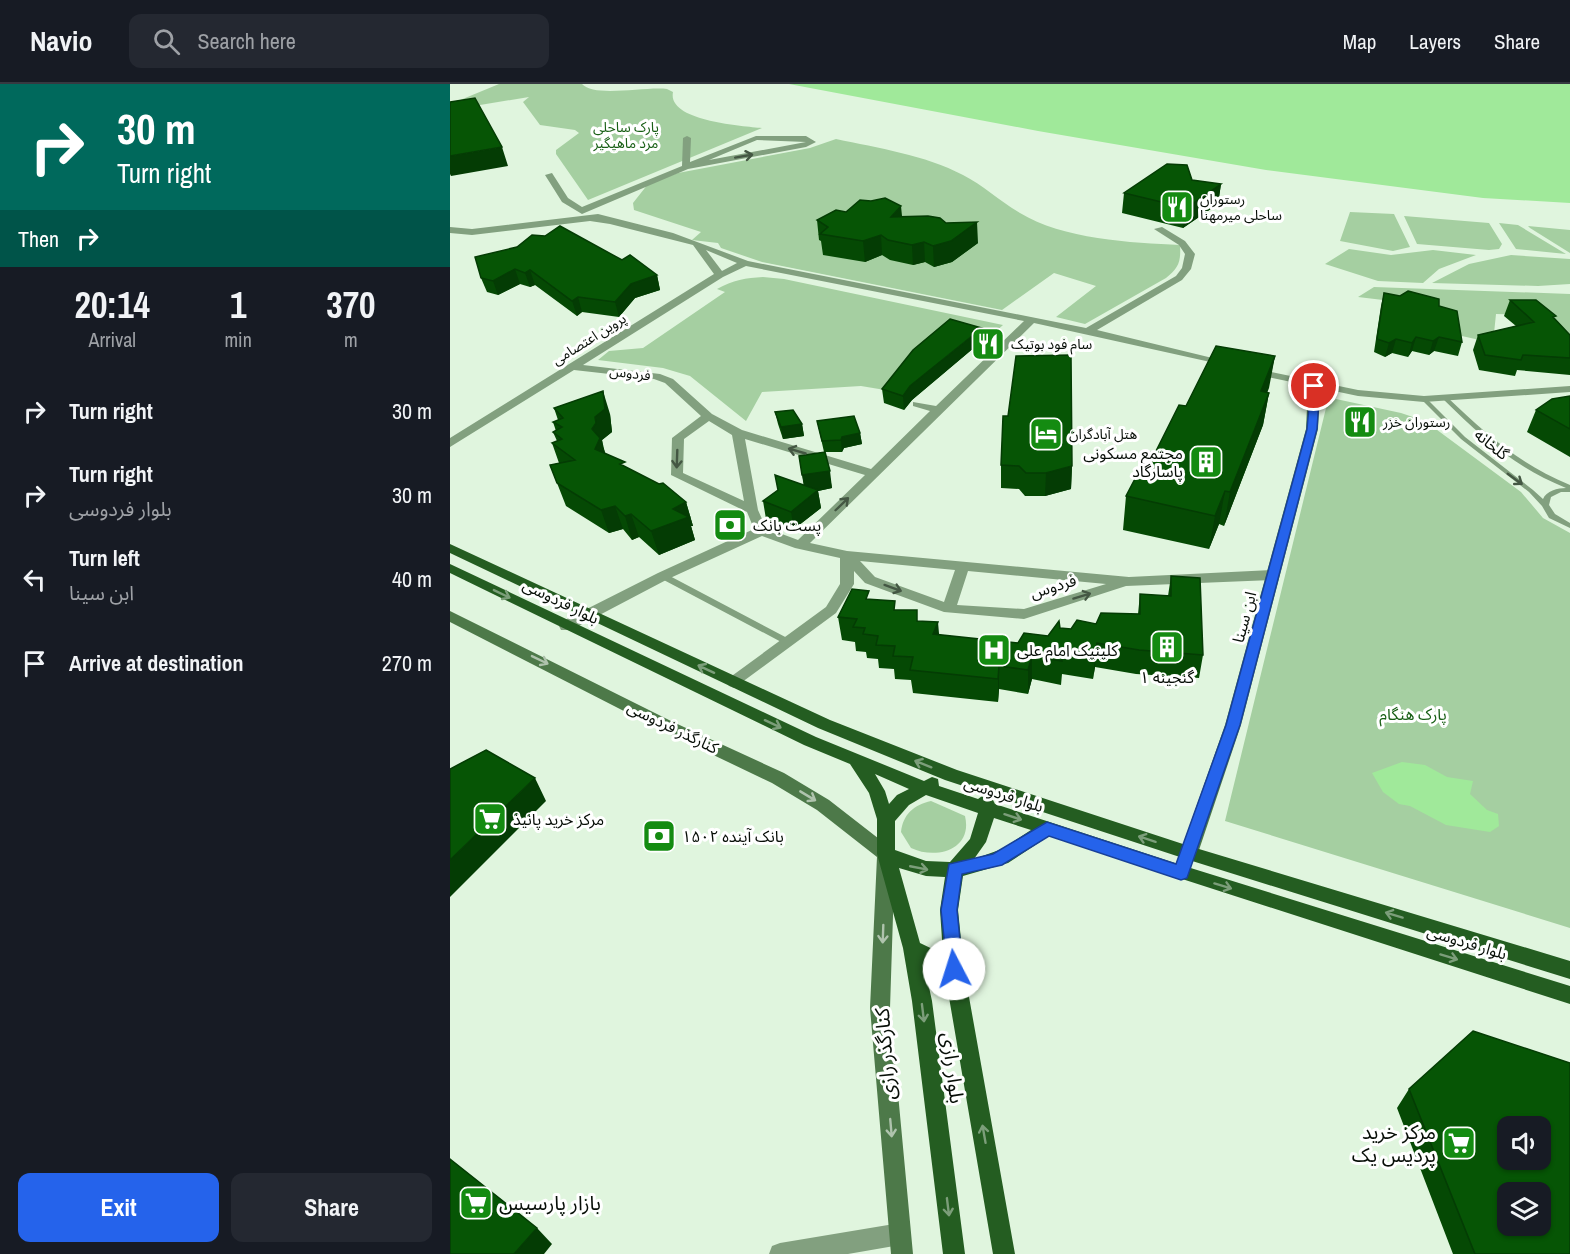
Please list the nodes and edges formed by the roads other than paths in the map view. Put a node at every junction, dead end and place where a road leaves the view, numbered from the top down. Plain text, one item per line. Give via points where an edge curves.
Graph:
1 (687, 138) dead end
2 (686, 167) junction
3 (549, 176) dead end
4 (625, 193) junction
5 (605, 211) junction
6 (586, 214) junction
7 (623, 222) junction
8 (1159, 229) dead end
9 (450, 230) edge
10 (697, 245) junction
11 (745, 263) junction
12 (720, 275) junction
13 (1031, 320) junction
14 (1088, 331) junction
15 (574, 367) junction
16 (1314, 386) junction
17 (1570, 389) edge
18 (1445, 398) junction
19 (1425, 399) junction
20 (917, 404) dead end
21 (939, 410) junction
22 (708, 416) junction
23 (738, 433) junction
24 (450, 443) edge
25 (873, 473) junction
26 (1570, 488) edge
27 (1545, 505) junction
28 (752, 510) junction
29 (1570, 526) edge
30 (761, 531) junction
31 (800, 545) junction
32 (450, 548) edge
33 (847, 555) junction
34 (963, 566) junction
35 (450, 568) edge
36 (1273, 575) junction
37 (663, 576) junction
38 (1129, 582) junction
39 (949, 609) junction
40 (588, 614) junction
41 (450, 616) edge
42 (566, 626) junction
43 (788, 642) junction
44 (734, 682) junction
45 (856, 760) junction
46 (951, 775) junction
47 (978, 785) junction
48 (925, 788) junction
49 (988, 809) junction
50 (886, 819) junction
51 (1047, 829) junction
52 (1189, 853) junction
53 (886, 854) junction
54 (955, 868) junction
55 (1181, 873) junction
56 (912, 948) junction
57 (954, 969) junction
58 (1570, 970) edge
59 (1570, 995) edge
60 (901, 1244) edge
61 (780, 1254) edge
62 (954, 1254) edge
63 (1004, 1254) edge

1 - 2 street
2 -> 2 street via 806,146 812,141 756,138
2 - 4 street
3 - 6 street via 565,200
4 - 5 street
4 - 6 street
5 - 6 street
5 - 7 street
6 - 7 street
6 - 9 street via 472,232
7 - 10 street
8 - 14 street via 1188,247 1188,270
10 - 11 street
10 - 12 street
11 - 12 street, پروین اعتصامی
11 - 13 street
12 - 15 street, پروین اعتصامی
13 - 14 street
13 - 21 street
14 - 16 street
15 - 22 street, فردوس via 656,376 669,381
15 - 24 street, پروین اعتصامی
16 - 19 street
16 - 36 street, ابن سینا via 1312,429
17 - 18 street
18 - 19 street
18 - 26 lane, گلخانه via 1481,435 1521,465
19 -> 27 lane, گلخانه via 1463,438 1532,490
20 - 21 street
21 - 25 street
22 - 23 street, فردوس
22 -> 28 street via 678,438 677,475
25 -> 23 street, فردوس
23 - 28 street
31 -> 25 street
26 - 27 lane via 1548,496
27 - 29 lane, گلخانه via 1552,516
28 - 30 street
30 - 31 street, فردوس
30 - 37 street
31 - 33 street, فردوس
32 - 40 main road, بلوار فردوسی
33 - 34 street, فردوس
33 -> 39 street, فردوس via 870,580
33 - 43 street via 847,584 831,610
34 - 38 street, فردوس
34 - 39 street
35 -> 42 main road, بلوار فردوسی
36 - 38 street, فردوس
36 - 52 street, ابن سینا via 1233,725
37 - 40 street
37 - 43 lane
39 -> 38 street, فردوس via 1024,614
40 - 42 street
44 -> 40 main road, بلوار فردوسی
41 -> 53 street, کنارگذر فردوسی via 778,778 823,805
42 -> 45 main road, بلوار فردوسی
43 - 44 street
46 -> 44 main road, بلوار فردوسی via 824,724
45 - 48 main road, بلوار فردوسی
45 - 50 main road via 877,790
46 - 47 main road, بلوار فردوسی
46 - 48 main road
47 - 49 main road
52 -> 47 main road, بلوار فردوسی
48 - 49 main road, بلوار فردوسی
48 - 50 main road via 903,800
49 -> 51 main road, بلوار فردوسی
49 - 54 main road via 977,842
50 - 53 main road
51 - 54 main road via 996,860
51 - 55 main road, بلوار فردوسی
52 - 55 main road
58 -> 52 main road, بلوار فردوسی
53 -> 54 main road via 909,866 932,871
53 - 56 main road, بلوار رازی
53 -> 60 street, کنارگذر رازی via 880,1008
54 - 57 main road, بلوار رازی via 949,910
55 -> 59 main road, بلوار فردوسی
56 - 57 main road
56 -> 62 main road, بلوار رازی
63 -> 57 main road, بلوار رازی
60 - 61 street

